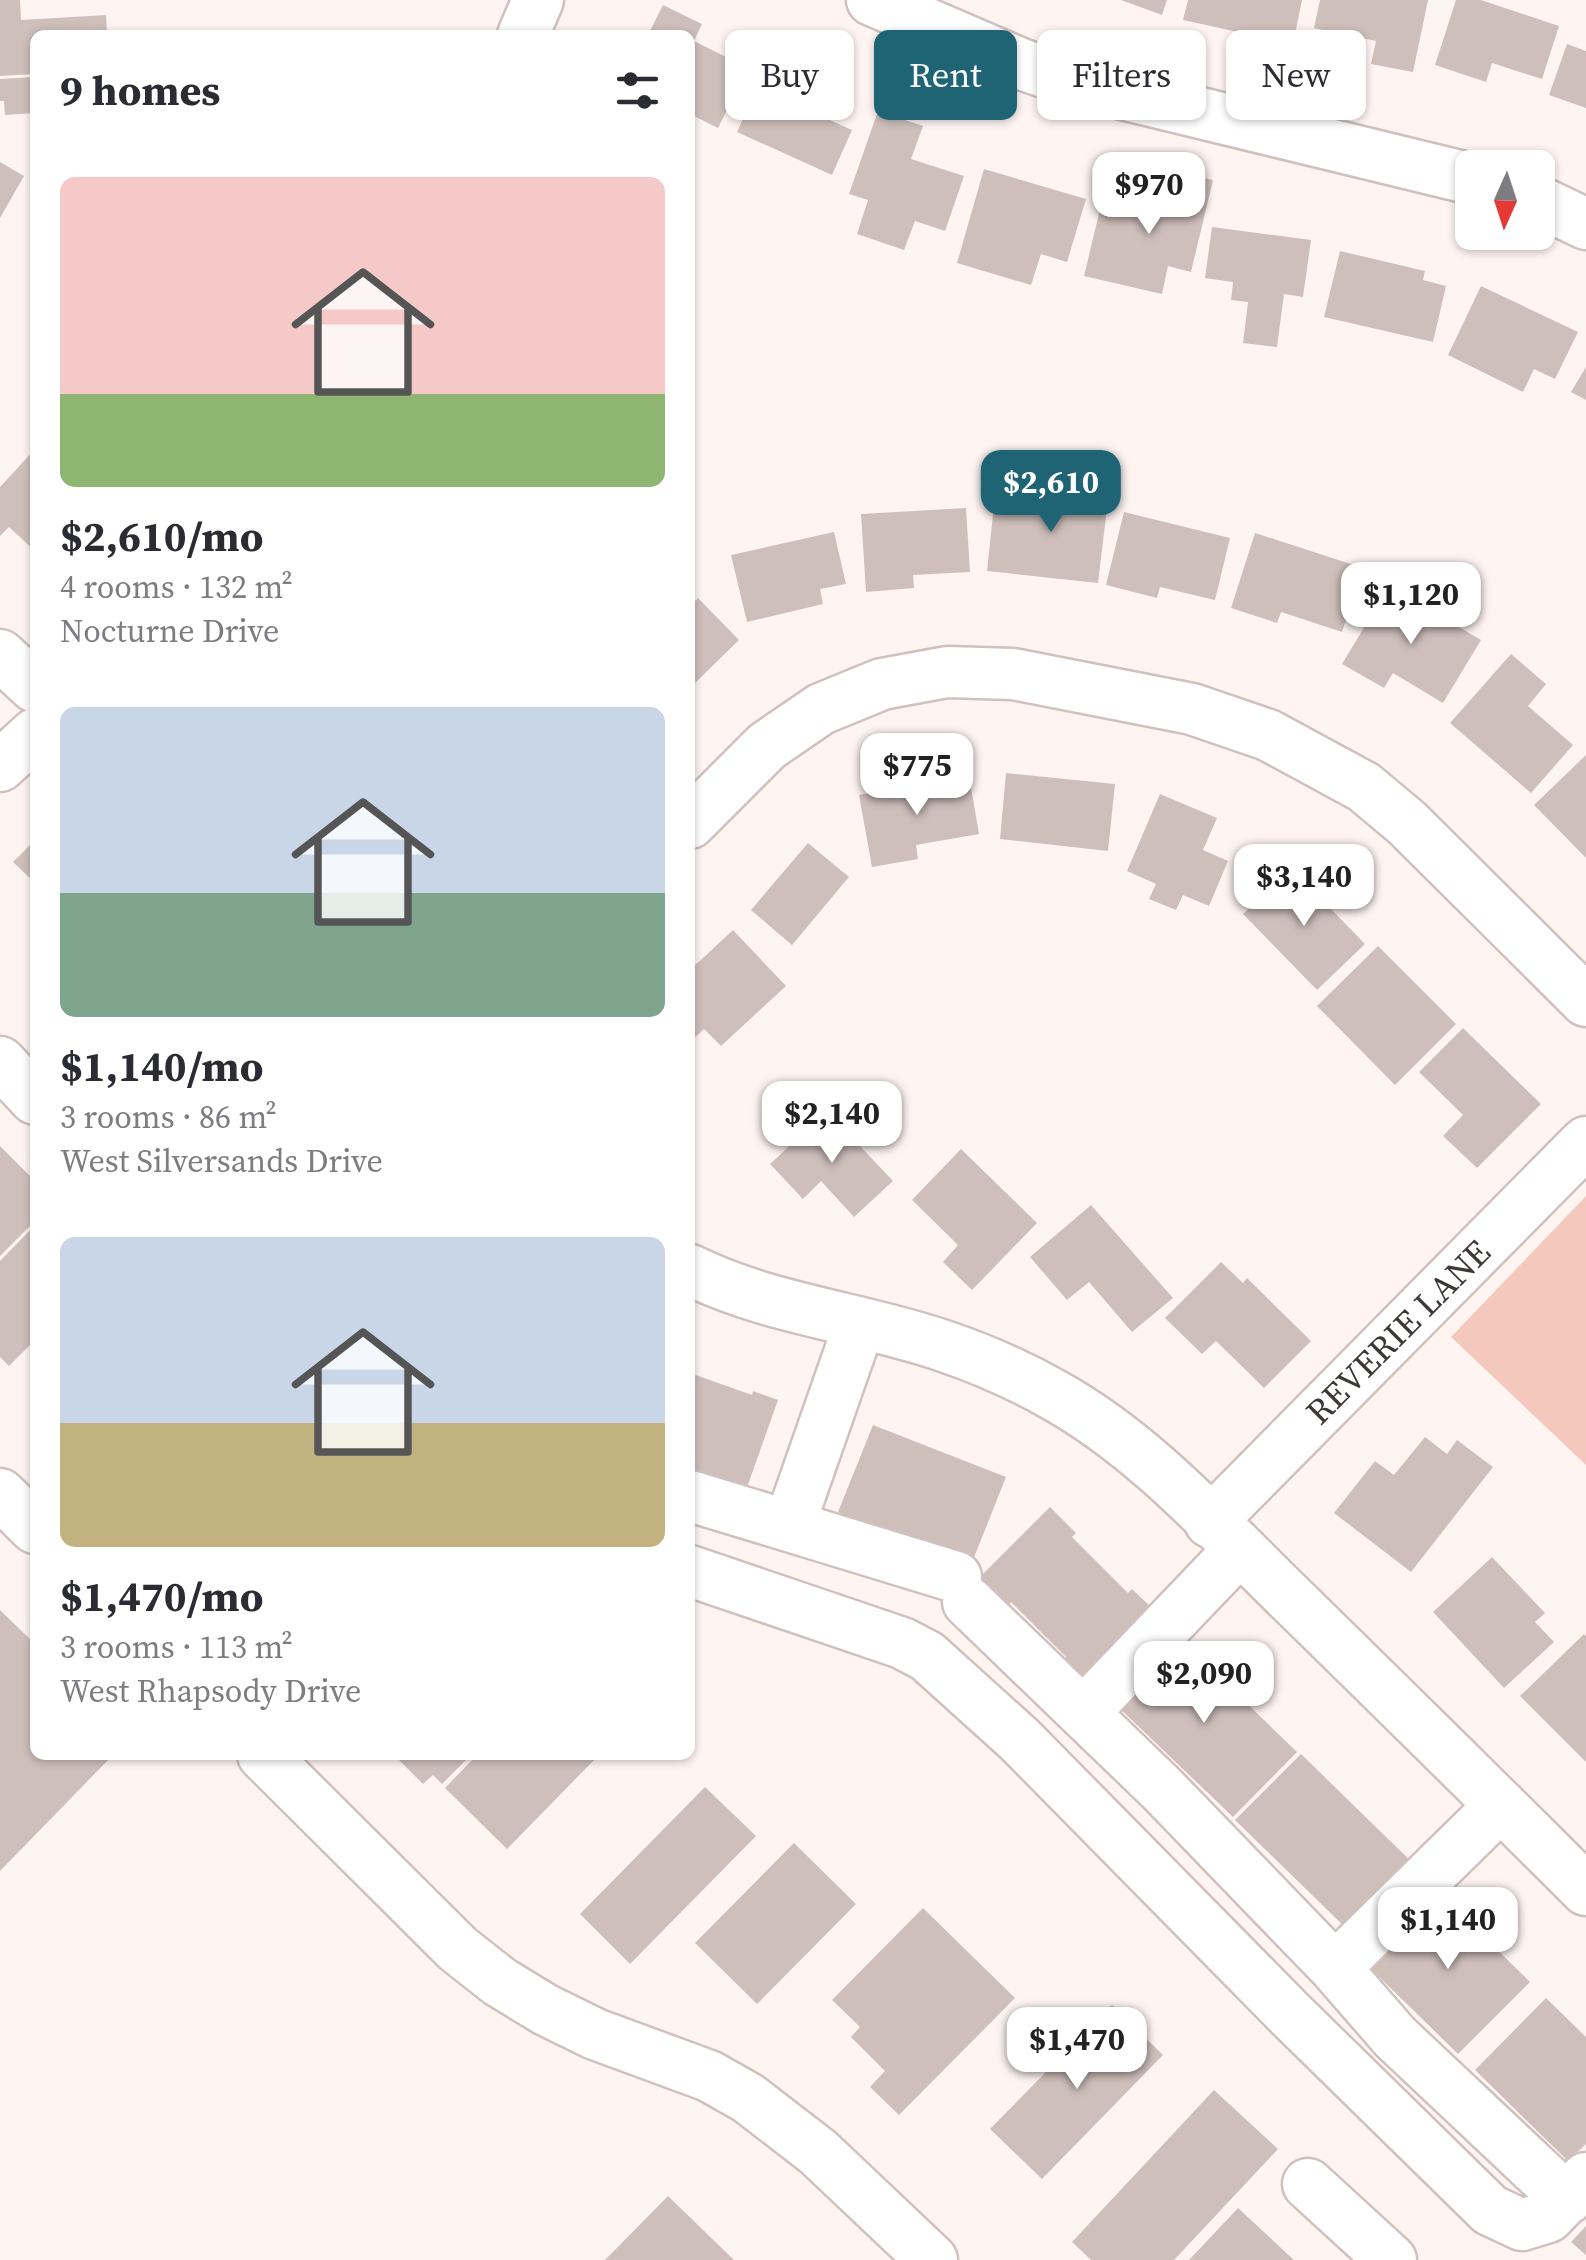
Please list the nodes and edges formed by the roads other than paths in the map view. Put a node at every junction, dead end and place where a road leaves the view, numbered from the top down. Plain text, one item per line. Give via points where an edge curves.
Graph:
1 (538, 0) edge
2 (872, 0) edge
3 (525, 30) edge
4 (1455, 176) edge
5 (1555, 209) edge
6 (1586, 224) edge
7 (0, 656) edge
8 (30, 683) edge
9 (30, 739) edge
10 (0, 766) edge
11 (695, 818) edge
12 (1586, 1001) edge
13 (0, 1062) edge
14 (30, 1093) edge
15 (1586, 1142) edge
16 (695, 1272) edge
17 (860, 1323) junction
18 (0, 1494) edge
19 (695, 1498) edge
20 (30, 1523) edge
21 (789, 1526) junction
22 (1225, 1535) junction
23 (695, 1573) edge
24 (1084, 1712) junction
25 (268, 1760) edge
26 (1501, 1804) junction
27 (1586, 1890) edge
28 (1335, 1968) junction
29 (1308, 2184) dead end
30 (1576, 2188) edge
31 (932, 2260) edge
32 (1391, 2260) edge

1 - 3 street
2 - 4 street via 1074,82
5 - 6 street
7 - 8 street
9 - 10 street
11 - 12 street via 767,746 821,709 882,684 947,672 1012,674 1192,709 1268,734 1364,787
13 - 14 street
15 - 22 street, REVERIE LANE
16 - 17 street via 780,1306
17 - 21 street
17 - 22 street via 957,1350 1056,1396 1134,1451
18 - 20 street
19 - 21 street
21 - 24 street via 962,1590
22 - 24 street, REVERIE LANE
22 - 26 street
23 - 30 street via 928,1656 1490,2210 1522,2225 1548,2217
24 - 28 street
25 - 31 street via 458,1949 500,1982 595,2034 709,2076 748,2098 818,2152
26 - 27 street
26 - 28 street
28 - 30 street via 1395,2036
29 - 32 street

